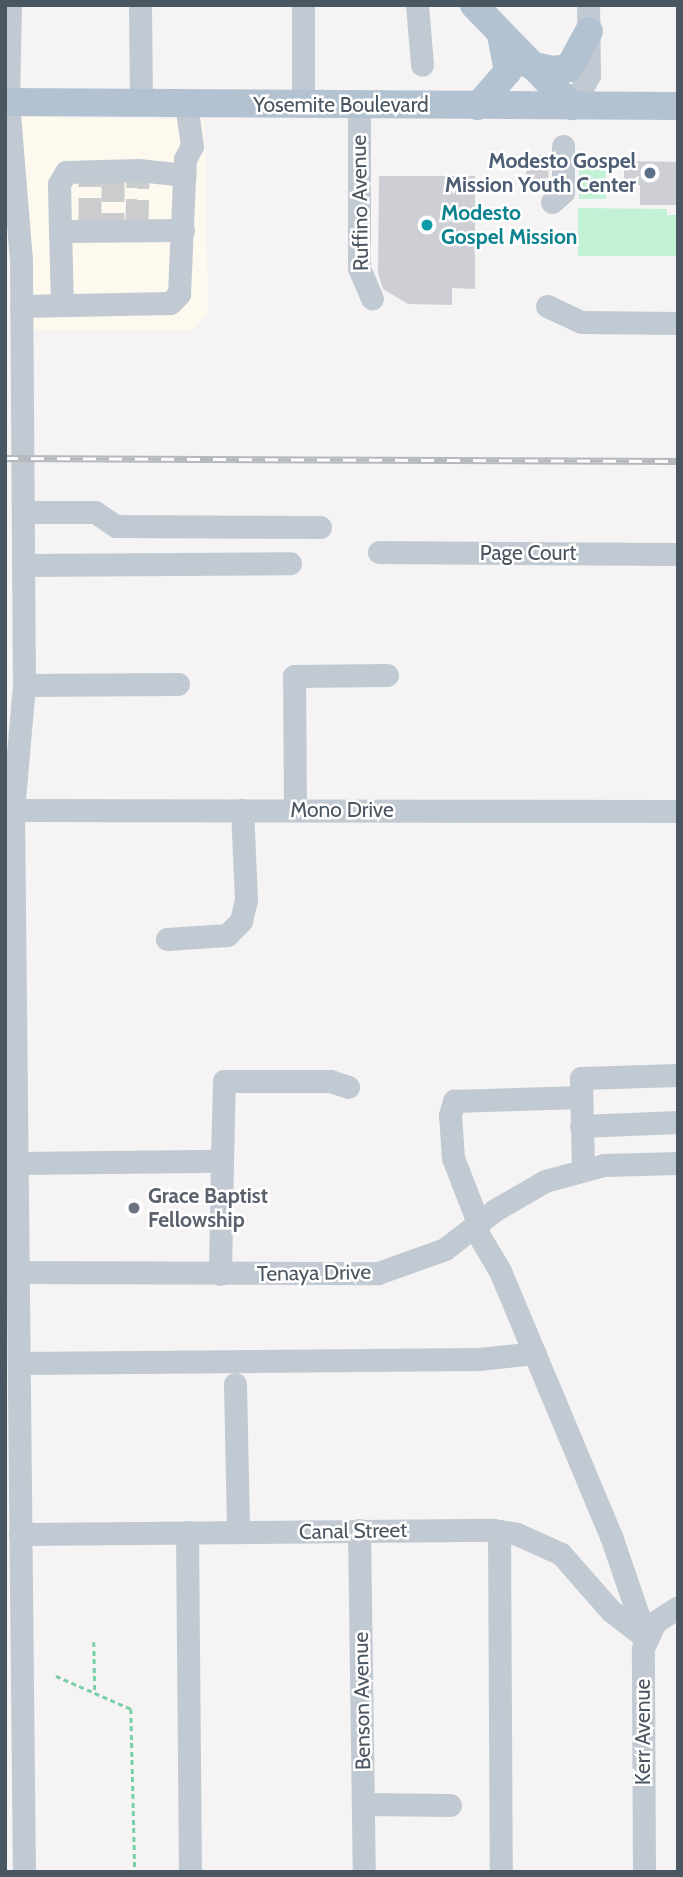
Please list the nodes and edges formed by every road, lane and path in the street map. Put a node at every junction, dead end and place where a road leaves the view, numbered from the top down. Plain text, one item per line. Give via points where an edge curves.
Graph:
1 (10, 5) edge
2 (141, 5) edge
3 (303, 5) edge
4 (417, 5) edge
5 (474, 5) edge
6 (588, 18) edge
7 (500, 33) junction
8 (422, 65) dead end
9 (530, 65) junction
10 (6, 102) edge
11 (141, 103) junction
12 (303, 106) junction
13 (359, 106) junction
14 (478, 106) junction
15 (572, 106) junction
16 (678, 106) edge
17 (186, 113) junction
18 (563, 146) dead end
19 (185, 167) junction
20 (552, 202) dead end
21 (183, 230) junction
22 (60, 231) junction
23 (372, 298) dead end
24 (62, 305) junction
25 (21, 306) junction
26 (547, 306) dead end
27 (678, 323) edge
28 (14, 450) edge
29 (23, 512) junction
30 (320, 527) dead end
31 (379, 552) dead end
32 (678, 554) edge
33 (290, 564) dead end
34 (23, 565) junction
35 (387, 675) dead end
36 (178, 684) dead end
37 (24, 685) junction
38 (9, 810) edge
39 (242, 810) junction
40 (295, 810) junction
41 (678, 811) edge
42 (167, 939) dead end
43 (678, 1075) edge
44 (348, 1087) dead end
45 (581, 1097) junction
46 (678, 1122) edge
47 (581, 1126) junction
48 (222, 1161) junction
49 (17, 1163) junction
50 (678, 1163) edge
51 (583, 1169) junction
52 (477, 1227) junction
53 (12, 1272) edge
54 (220, 1274) junction
55 (535, 1353) junction
56 (19, 1363) junction
57 (235, 1384) dead end
58 (359, 1530) junction
59 (499, 1531) junction
60 (187, 1532) junction
61 (237, 1532) junction
62 (20, 1534) junction
63 (678, 1606) edge
64 (646, 1639) junction
65 (94, 1642) dead end
66 (56, 1676) dead end
67 (94, 1693) junction
68 (364, 1804) junction
69 (450, 1805) dead end
70 (24, 1872) edge
71 (135, 1872) edge
72 (190, 1872) edge
73 (364, 1872) edge
74 (501, 1872) edge
75 (644, 1872) edge

1 - 10 street
2 - 11 street
3 - 12 street
4 - 8 street
5 - 7 main road
6 - 9 main road via 569,68
6 - 15 street via 589,75
7 - 9 main road
7 - 14 main road via 508,71
9 - 15 main road
10 - 11 main road, Yosemite Boulevard
10 - 25 street
11 - 17 main road, Yosemite Boulevard
12 - 13 main road, Yosemite Boulevard
12 - 17 main road, Yosemite Boulevard
13 - 14 main road, Yosemite Boulevard
13 - 23 street, Ruffino Avenue via 359,268
14 - 15 main road, Yosemite Boulevard
15 - 16 main road, Yosemite Boulevard
17 - 19 street via 177,145
18 - 20 street via 562,192
19 - 21 street
19 - 22 street via 138,175 66,172 61,179
21 - 22 street via 90,225
21 - 24 street via 179,294 170,303
22 - 24 street
24 - 25 street
25 - 28 street
26 - 27 street via 582,322
28 - 29 street
29 - 30 street via 94,512 116,526
29 - 34 street
31 - 32 street, Page Court
33 - 34 street
34 - 37 street
35 - 40 street via 294,676
36 - 37 street
37 - 38 street
38 - 39 street, Mono Drive
38 - 49 street
39 - 40 street, Mono Drive
39 - 42 street via 246,901 241,921 227,935
40 - 41 street, Mono Drive
43 - 45 street via 581,1078
44 - 48 street via 330,1081 224,1081
45 - 47 street
45 - 52 street via 454,1101 450,1115 453,1158
46 - 47 street
47 - 51 street
48 - 49 street
48 - 54 street
49 - 53 street
50 - 51 street, Tenaya Drive
51 - 52 street, Tenaya Drive via 518,1195
52 - 54 street, Tenaya Drive via 427,1258 378,1273
52 - 55 street
53 - 54 street, Tenaya Drive
53 - 56 street
55 - 56 street via 466,1360
55 - 64 street via 611,1536
56 - 62 street
57 - 61 street
58 - 59 street, Canal Street
58 - 61 street, Canal Street
58 - 68 street, Benson Avenue
59 - 64 street, Canal Street via 561,1554 611,1611
59 - 74 street
60 - 61 street, Canal Street
60 - 62 street, Canal Street
60 - 72 street
62 - 70 street
63 - 64 street via 655,1622
64 - 75 street, Kerr Avenue via 642,1690
65 - 67 path
66 - 67 path
67 - 71 path via 131,1709
68 - 69 street
68 - 73 street, Benson Avenue

